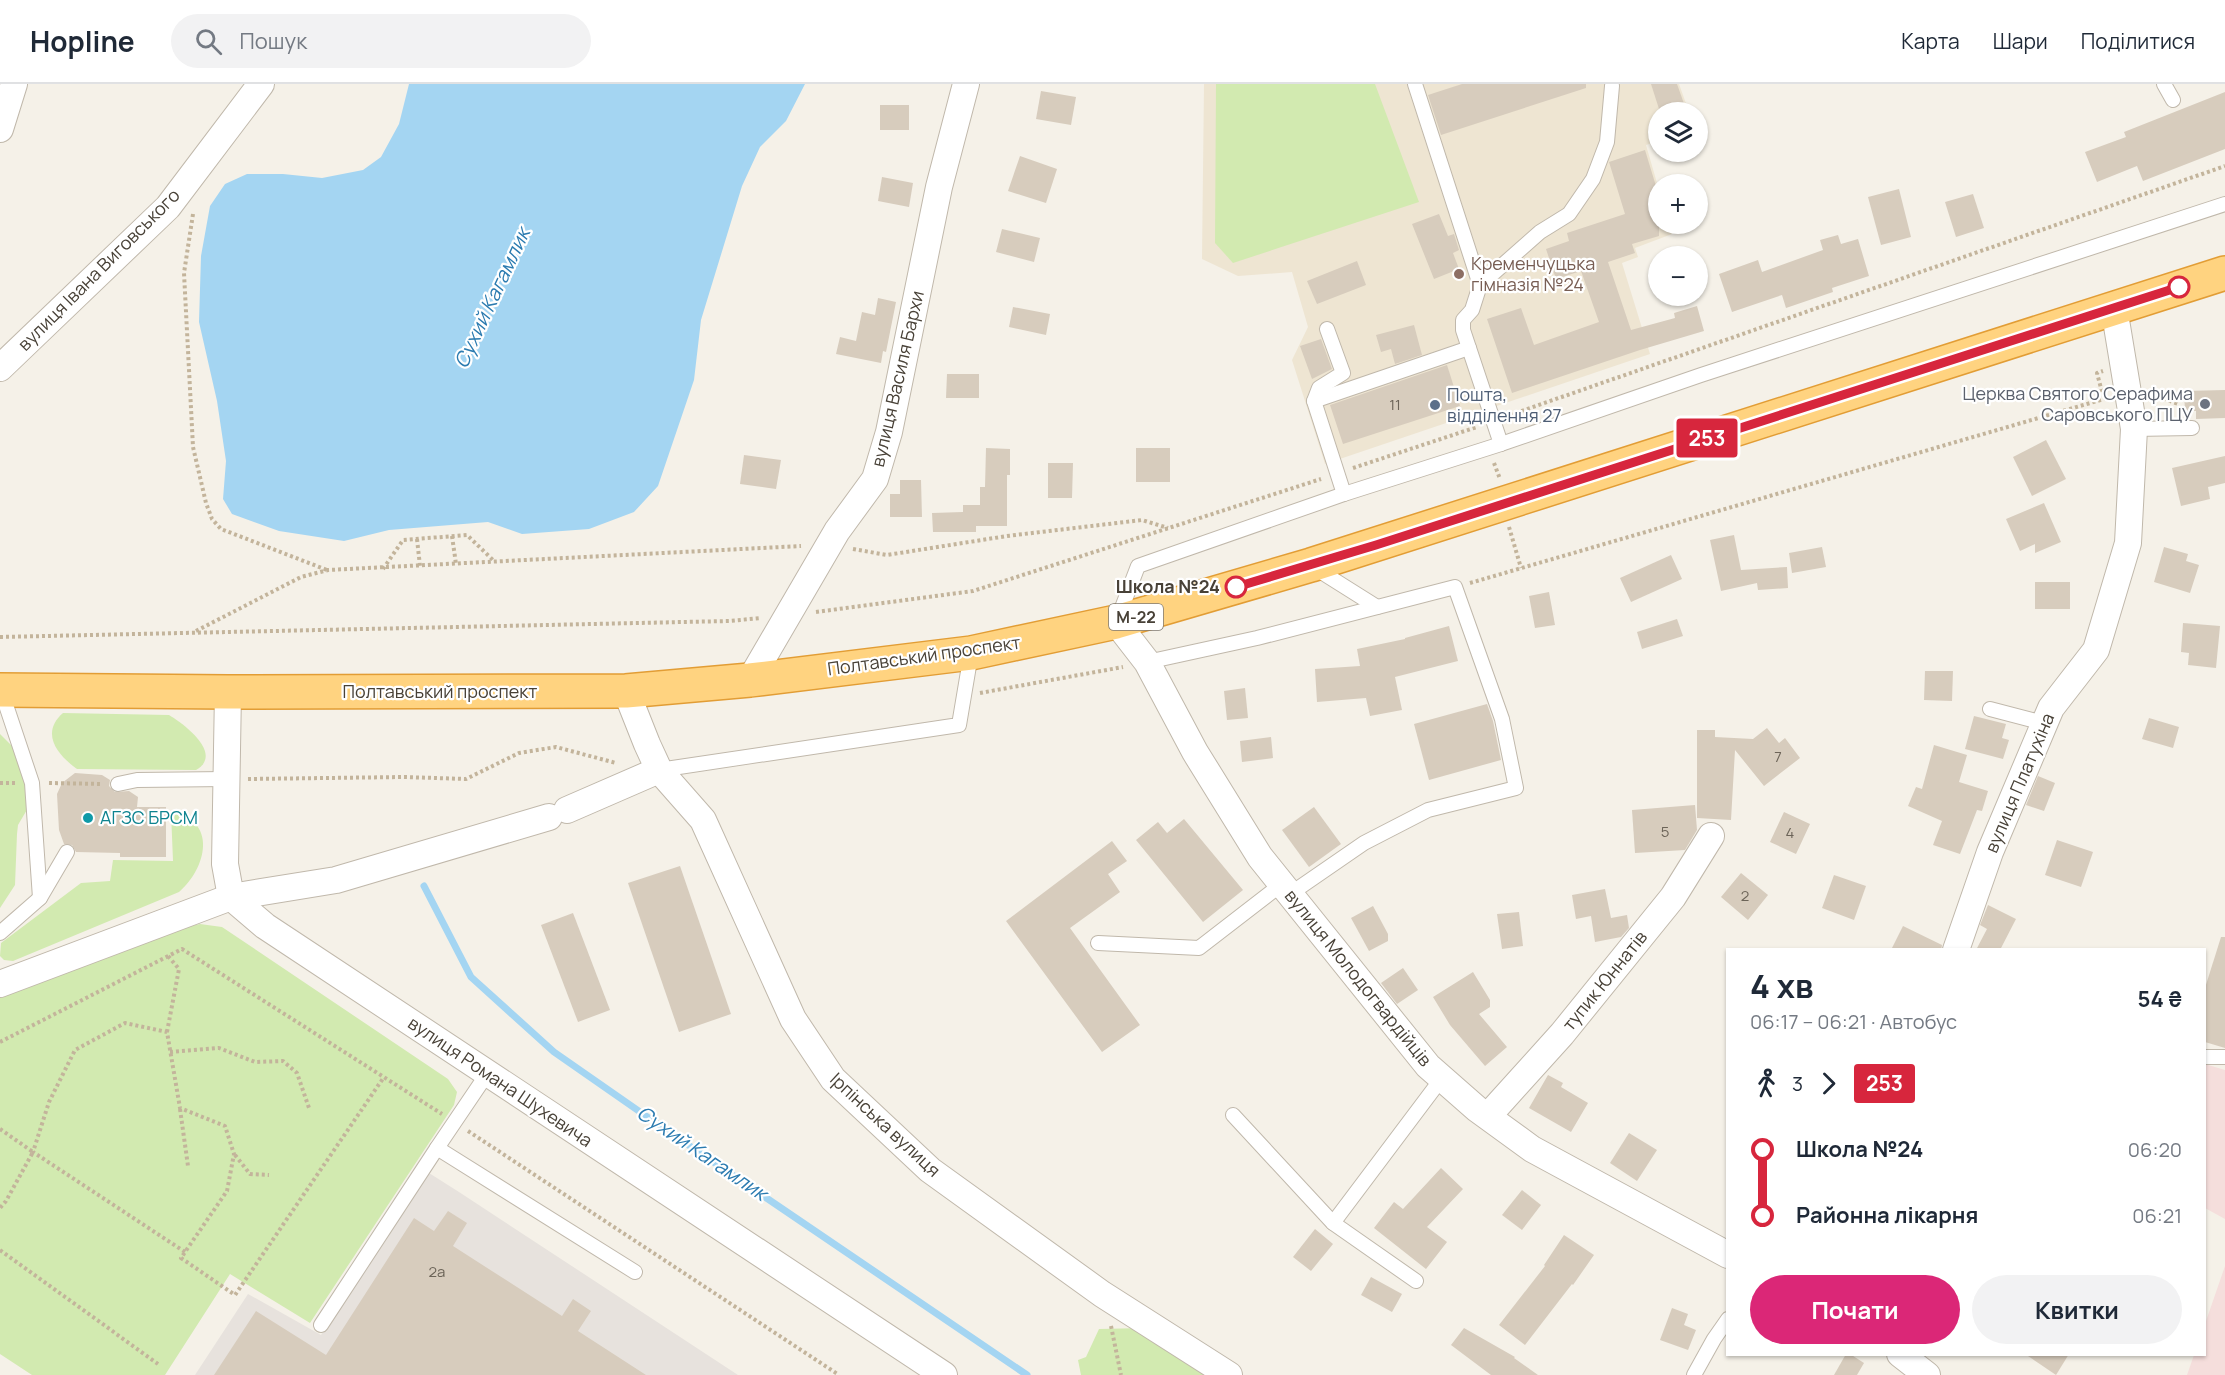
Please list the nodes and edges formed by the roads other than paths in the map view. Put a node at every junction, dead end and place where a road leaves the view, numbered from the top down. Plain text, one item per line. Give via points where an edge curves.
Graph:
1 (14, 84) edge
2 (261, 84) edge
3 (966, 84) edge
4 (1415, 84) edge
5 (2164, 84) edge
6 (1612, 86) dead end
7 (2173, 100) dead end
8 (0, 129) edge
9 (2225, 204) edge
10 (2225, 273) edge
11 (1480, 285) junction
12 (2114, 308) junction
13 (1328, 329) dead end
14 (1468, 348) junction
15 (0, 368) edge
16 (1314, 401) junction
17 (2192, 428) dead end
18 (2134, 429) junction
19 (1501, 444) junction
20 (1344, 494) junction
21 (1311, 565) junction
22 (1377, 607) junction
23 (1116, 622) junction
24 (971, 653) junction
25 (1147, 663) junction
26 (750, 680) junction
27 (0, 689) edge
28 (626, 690) junction
29 (228, 692) junction
30 (1990, 709) dead end
31 (2044, 723) junction
32 (659, 770) junction
33 (226, 779) junction
34 (118, 784) road end
35 (1711, 836) dead end
36 (67, 852) dead end
37 (1286, 889) junction
38 (231, 897) junction
39 (40, 898) junction
40 (0, 933) edge
41 (1098, 943) dead end
42 (1957, 948) edge
43 (0, 984) edge
44 (2206, 1057) edge
45 (2225, 1057) edge
46 (487, 1074) junction
47 (1442, 1078) junction
48 (1233, 1115) dead end
49 (1488, 1116) junction
50 (437, 1148) junction
51 (1332, 1224) junction
52 (1726, 1254) edge
53 (635, 1272) dead end
54 (1416, 1281) dead end
55 (1726, 1322) edge
56 (321, 1325) dead end
57 (1903, 1356) edge
58 (944, 1375) edge
59 (1229, 1375) edge
60 (1694, 1375) edge
61 (1928, 1375) edge

1 - 8 street
2 - 15 street, вулиця Івана Виговського via 168,207
3 - 26 street, вулиця Василя Бархи via 939,187 889,432 875,479 829,544
4 - 11 lane
5 - 7 lane
6 - 11 lane via 1607,142 1593,179 1569,214 1540,232
9 - 19 lane
10 - 12 highway, Полтавський проспект / М-22
11 - 14 lane via 1472,310 1463,320
12 - 18 street, вулиця Платухіна
12 - 21 highway, Полтавський проспект / М-22
13 - 16 lane via 1343,374 1319,388
14 - 16 lane
14 - 19 lane
16 - 20 lane
17 - 18 lane
18 - 31 street, вулиця Платухіна via 2128,543 2096,650 2051,708
19 - 20 lane
20 - 23 lane via 1138,566
21 - 22 lane
21 - 23 highway, Полтавський проспект / М-22
22 - 25 lane
22 - 37 lane via 1455,587 1502,718 1516,788 1428,810
23 - 24 highway, Полтавський проспект / М-22
23 - 25 street, вулиця Молодогвардійців
24 - 26 highway, Полтавський проспект / М-22
24 - 32 lane via 959,725
25 - 37 street, вулиця Молодогвардійців via 1195,752 1260,857
26 - 28 highway, Полтавський проспект / М-22
27 - 29 highway, Полтавський проспект / М-22
27 - 39 lane via 32,783
28 - 29 highway, Полтавський проспект / М-22
28 - 32 street, Ірпінська вулиця
29 - 33 street
30 - 31 lane
31 - 42 street, вулиця Платухіна via 1990,852
32 - 38 street via 558,814 336,880
32 - 59 street, Ірпінська вулиця via 703,820 793,1019 833,1079 930,1170 1102,1294
33 - 34 lane via 137,780
33 - 38 street via 225,864
35 - 49 street, тупик Юннатів via 1673,897 1562,1034
36 - 39 lane
37 - 41 lane via 1199,948
37 - 47 street, вулиця Молодогвардійців via 1428,1066
38 - 43 street
38 - 46 street, вулиця Романа Шухевича via 265,926
39 - 40 lane
44 - 45 lane
46 - 50 lane
46 - 58 street, вулиця Романа Шухевича
47 - 49 street, вулиця Молодогвардійців
47 - 51 lane
48 - 51 lane
49 - 52 street, вулиця Молодогвардійців via 1532,1149
50 - 53 lane
50 - 56 lane
51 - 54 lane
55 - 60 lane
57 - 61 street

